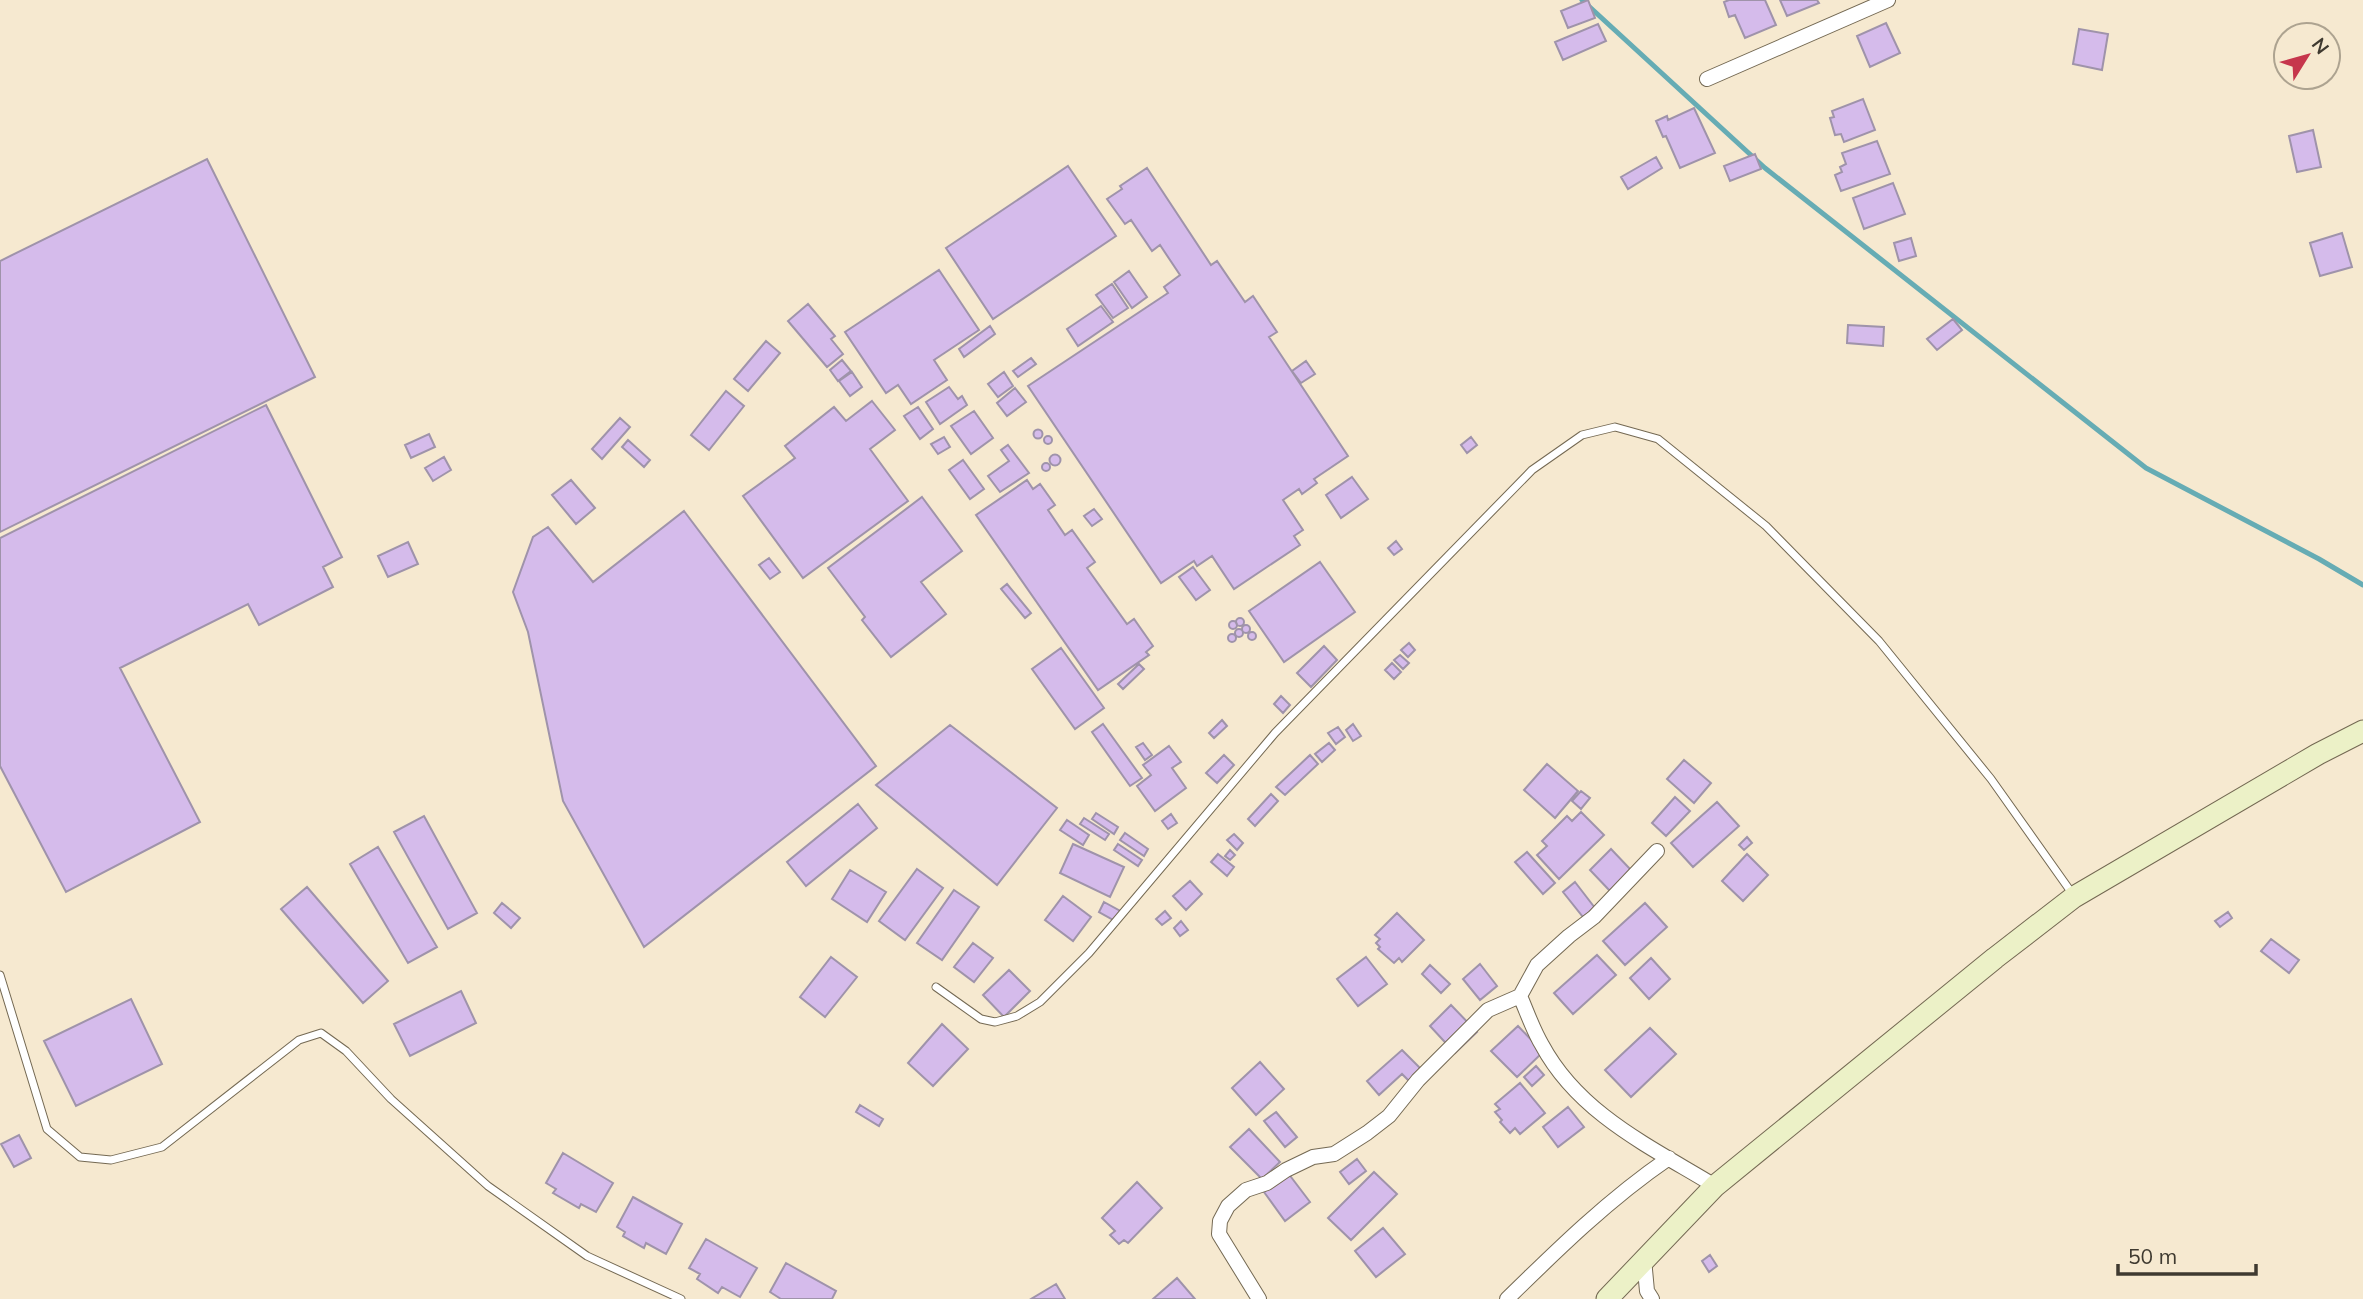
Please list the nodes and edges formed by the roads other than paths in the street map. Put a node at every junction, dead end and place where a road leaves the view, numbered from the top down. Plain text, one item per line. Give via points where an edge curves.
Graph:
1 (1888, 0) edge
2 (1707, 79) dead end
3 (2363, 731) edge
4 (1657, 851) dead end
5 (2074, 897) junction
6 (0, 975) edge
7 (936, 987) dead end
8 (1520, 996) junction
9 (1669, 1158) junction
10 (1715, 1186) junction
11 (1644, 1259) junction
12 (681, 1299) edge
13 (1259, 1299) edge
14 (1507, 1299) edge
15 (1608, 1299) edge
16 (1651, 1299) edge

1 - 2 street
3 - 5 main road
4 - 8 street via 1594,918 1537,965
5 - 7 lane via 1991,779 1879,641 1776,536 1658,439 1615,427 1582,435 1532,470 1275,733 1089,953 1040,1002 995,1022 981,1019
5 - 10 main road
6 - 12 lane via 47,1129 80,1157 111,1160 162,1147 299,1040 321,1033 488,1186 587,1256
8 - 9 street via 1542,1047 1576,1093 1608,1122
8 - 13 street via 1488,1010 1389,1116 1367,1133 1334,1154 1313,1157 1246,1190 1228,1206 1219,1234
9 - 10 street
9 - 14 street via 1571,1237
10 - 11 main road
11 - 15 main road
11 - 16 street

